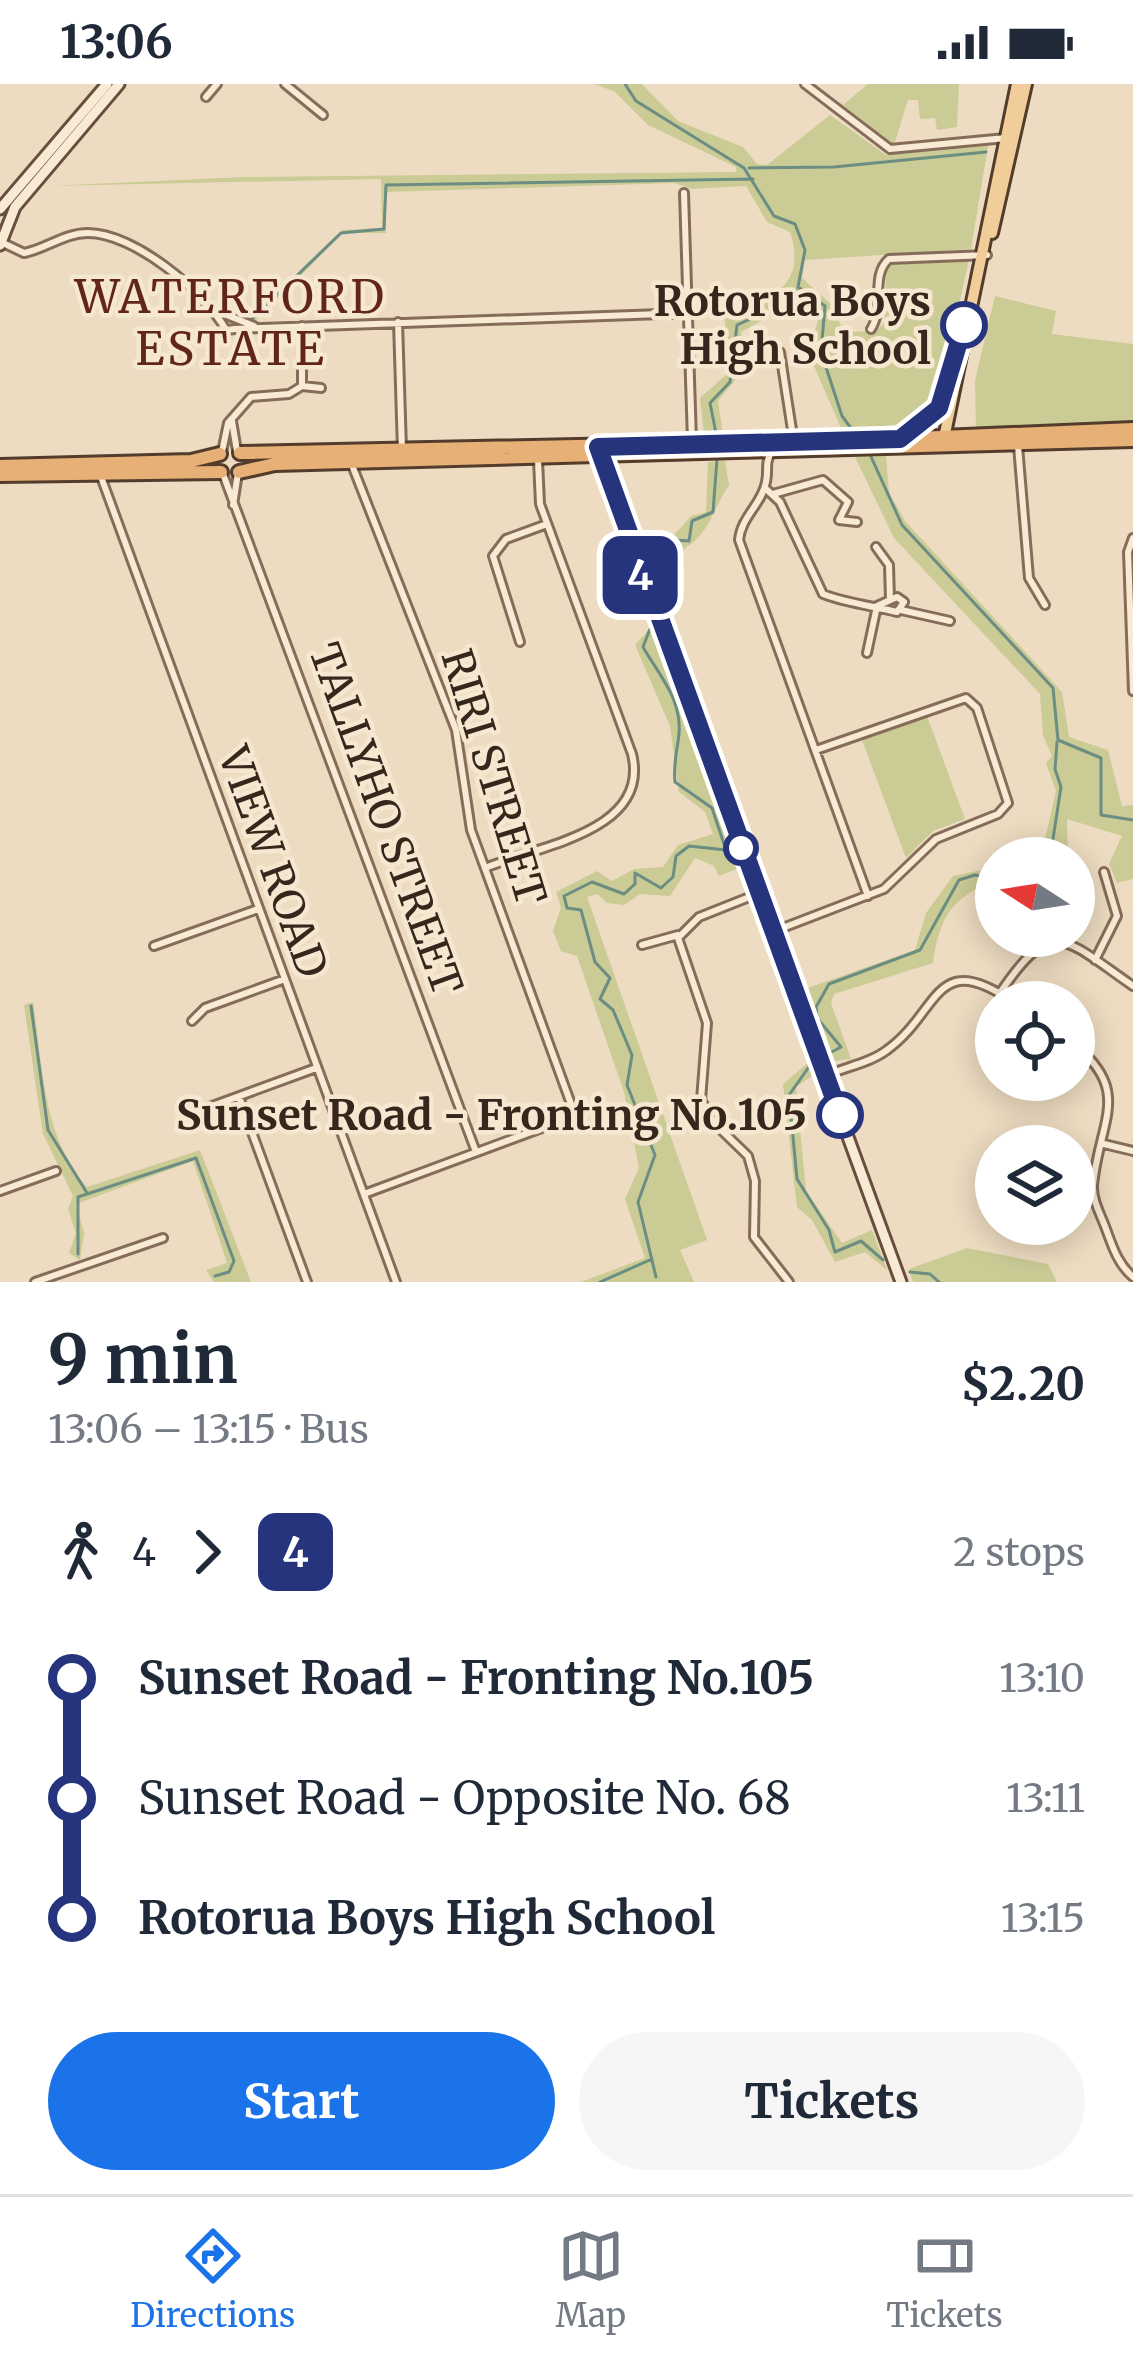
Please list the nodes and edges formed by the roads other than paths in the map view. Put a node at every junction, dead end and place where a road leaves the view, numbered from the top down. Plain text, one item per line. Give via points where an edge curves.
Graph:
1 (88, 84) edge
2 (107, 84) edge
3 (119, 84) edge
4 (217, 84) edge
5 (286, 84) edge
6 (1024, 85) edge
7 (811, 86) edge
8 (206, 97) dead end
9 (101, 98) junction
10 (323, 115) dead end
11 (1010, 138) junction
12 (684, 193) dead end
13 (0, 209) edge
14 (0, 222) edge
15 (3, 241) edge
16 (984, 255) junction
17 (689, 313) junction
18 (225, 318) junction
19 (398, 322) junction
20 (237, 325) junction
21 (302, 326) junction
22 (871, 329) dead end
23 (780, 352) dead end
24 (956, 360) junction
25 (302, 386) junction
26 (321, 388) dead end
27 (232, 417) junction
28 (1072, 431) junction
29 (1133, 434) edge
30 (900, 439) junction
31 (946, 441) junction
32 (869, 444) junction
33 (1018, 444) junction
34 (794, 445) junction
35 (692, 448) junction
36 (598, 452) junction
37 (230, 453) junction
38 (538, 453) junction
39 (770, 456) junction
40 (402, 458) junction
41 (350, 459) junction
42 (0, 466) edge
43 (99, 467) junction
44 (222, 473) junction
45 (239, 473) junction
46 (0, 476) edge
47 (765, 488) junction
48 (773, 494) junction
49 (233, 508) junction
50 (857, 522) dead end
51 (547, 524) junction
52 (1133, 538) edge
53 (876, 547) dead end
54 (890, 600) junction
55 (1045, 605) dead end
56 (877, 606) junction
57 (902, 610) junction
58 (950, 621) dead end
59 (520, 642) dead end
60 (867, 652) dead end
61 (1133, 692) edge
62 (816, 750) junction
63 (485, 868) junction
64 (1104, 872) dead end
65 (757, 894) junction
66 (868, 896) junction
67 (259, 908) junction
68 (772, 932) junction
69 (678, 935) junction
70 (642, 945) dead end
71 (154, 946) dead end
72 (1095, 959) junction
73 (285, 979) junction
74 (978, 981) edge
75 (1009, 981) edge
76 (1133, 986) edge
77 (192, 1021) dead end
78 (1095, 1060) edge
79 (317, 1067) junction
80 (825, 1076) junction
81 (239, 1097) junction
82 (196, 1112) dead end
83 (1104, 1144) junction
84 (1133, 1151) edge
85 (476, 1152) junction
86 (56, 1171) dead end
87 (0, 1191) edge
88 (364, 1194) junction
89 (163, 1238) dead end
90 (1133, 1277) edge
91 (35, 1282) edge
92 (307, 1282) edge
93 (396, 1282) edge
94 (790, 1282) edge
95 (901, 1282) edge

1 - 9 street
2 - 9 main road
3 - 9 main road
4 - 8 street
5 - 10 street
6 - 11 main road
7 - 11 street via 890,148
9 - 13 main road
9 - 15 main road via 15,207
11 - 16 main road
12 - 17 street
14 - 15 main road
15 - 18 street via 30,253 85,233 127,243
16 - 22 street via 881,264 881,313
16 - 24 main road
16 - 31 main road
17 - 19 street
17 - 35 street
18 - 20 street
18 - 20 street via 226,330
19 - 21 street
19 - 40 street
20 - 21 street
21 - 25 street
23 - 34 street
24 - 30 highway via 934,414
24 - 31 main road
25 - 26 street
25 - 27 street via 251,397
27 - 37 street
27 - 37 street
28 - 29 highway
28 - 31 highway
28 - 33 highway
29 - 33 highway
30 - 31 highway
30 - 32 highway
31 - 32 highway
31 - 33 highway
32 - 34 highway
33 - 55 street via 1029,578
34 - 35 highway
34 - 39 highway
35 - 36 highway
35 - 39 highway
36 - 38 highway
36 - 65 main road
37 - 41 highway
37 - 43 highway
37 - 44 highway
37 - 45 highway
38 - 40 highway
38 - 51 street
39 - 47 street
40 - 41 highway
41 - 45 highway
41 - 63 street, RIRI STREET via 456,730
42 - 43 highway
43 - 44 highway
43 - 46 highway
43 - 67 street, VIEW ROAD
44 - 45 highway
44 - 49 street, TALLYHO STREET
45 - 49 street
47 - 48 street
47 - 62 street via 739,540
48 - 50 street via 823,480 848,502 839,520
48 - 56 street via 819,590
49 - 85 street, TALLYHO STREET
51 - 59 street via 506,539 493,556
51 - 63 street via 632,754 634,781 612,818
52 - 61 street
53 - 54 street via 889,565
54 - 56 street
54 - 57 street via 901,598
56 - 57 street
56 - 60 street
57 - 58 street
62 - 66 street
62 - 66 street via 966,698 1009,796 998,814 936,838
63 - 85 street, RIRI STREET via 571,1105 558,1122
64 - 72 street via 1116,922
65 - 68 main road
65 - 69 street via 699,917
66 - 68 street
67 - 71 street
67 - 73 street, VIEW ROAD
68 - 80 main road
69 - 70 street
69 - 94 street via 707,1023 701,1100 748,1156 754,1237
72 - 75 street via 1065,942 1046,942
72 - 76 street
73 - 77 street via 205,1008
73 - 79 street, VIEW ROAD
74 - 80 street via 947,984 884,1053
78 - 83 street via 1112,1086
79 - 81 street
79 - 88 street, VIEW ROAD
80 - 95 main road
81 - 82 street
81 - 92 street
83 - 84 street
83 - 90 street via 1093,1194 1119,1262
85 - 88 street, RIRI STREET
86 - 87 street
88 - 93 street, VIEW ROAD
89 - 91 street

